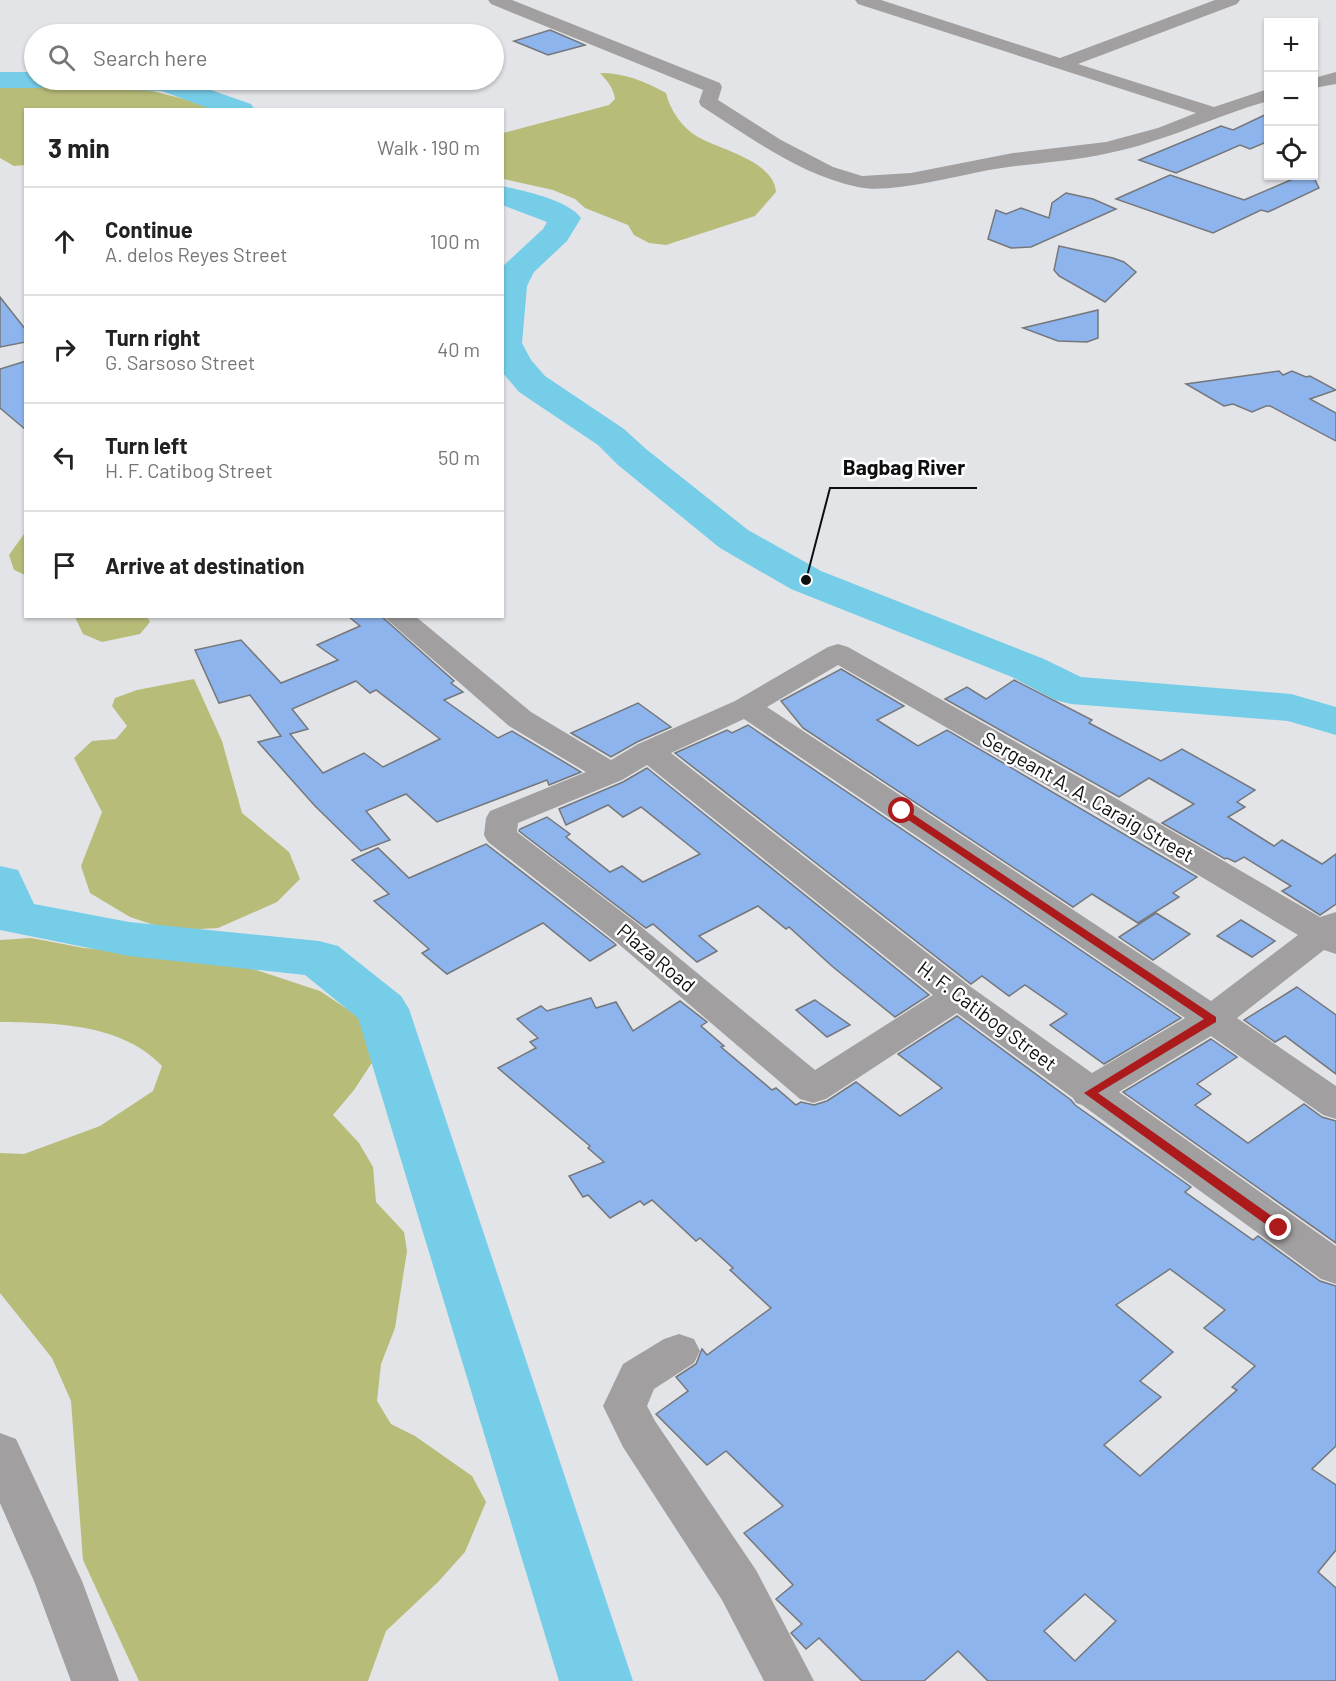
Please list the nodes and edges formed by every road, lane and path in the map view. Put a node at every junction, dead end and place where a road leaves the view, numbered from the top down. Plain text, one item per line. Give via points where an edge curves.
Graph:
1 (497, 0) edge
2 (864, 0) edge
3 (1231, 0) edge
4 (1061, 64) junction
5 (1336, 78) edge
6 (1318, 82) edge
7 (1264, 97) edge
8 (1215, 113) junction
9 (399, 618) edge
10 (838, 653) joint
11 (746, 707) junction
12 (649, 751) junction
13 (611, 773) junction
14 (1332, 933) edge
15 (958, 996) junction
16 (1212, 1019) junction
17 (1089, 1093) junction
18 (1336, 1106) edge
19 (1336, 1268) edge
20 (679, 1351) dead end
21 (0, 1452) edge
22 (95, 1681) edge
23 (790, 1681) edge

1 - 8 street via 713,87 708,102 736,120 826,171 861,182 911,179 1013,159 1107,148
2 - 4 street
3 - 4 street
4 - 8 street
5 - 6 street
7 - 8 street
9 - 13 street via 520,718
10 - 11 street, Plaza Road
10 - 14 street, Sergeant A. A. Caraig Street
11 - 12 street, Plaza Road
11 - 16 street
12 - 13 street, Plaza Road
12 - 15 street, H. F. Catibog Street
13 - 15 street, Plaza Road via 502,818 500,835 627,933 813,1089
14 - 16 street
15 - 17 street, H. F. Catibog Street
16 - 17 street
16 - 18 street
17 - 19 street, H. F. Catibog Street
20 - 23 street via 638,1377 625,1406 639,1434 739,1585
21 - 22 street via 58,1581

